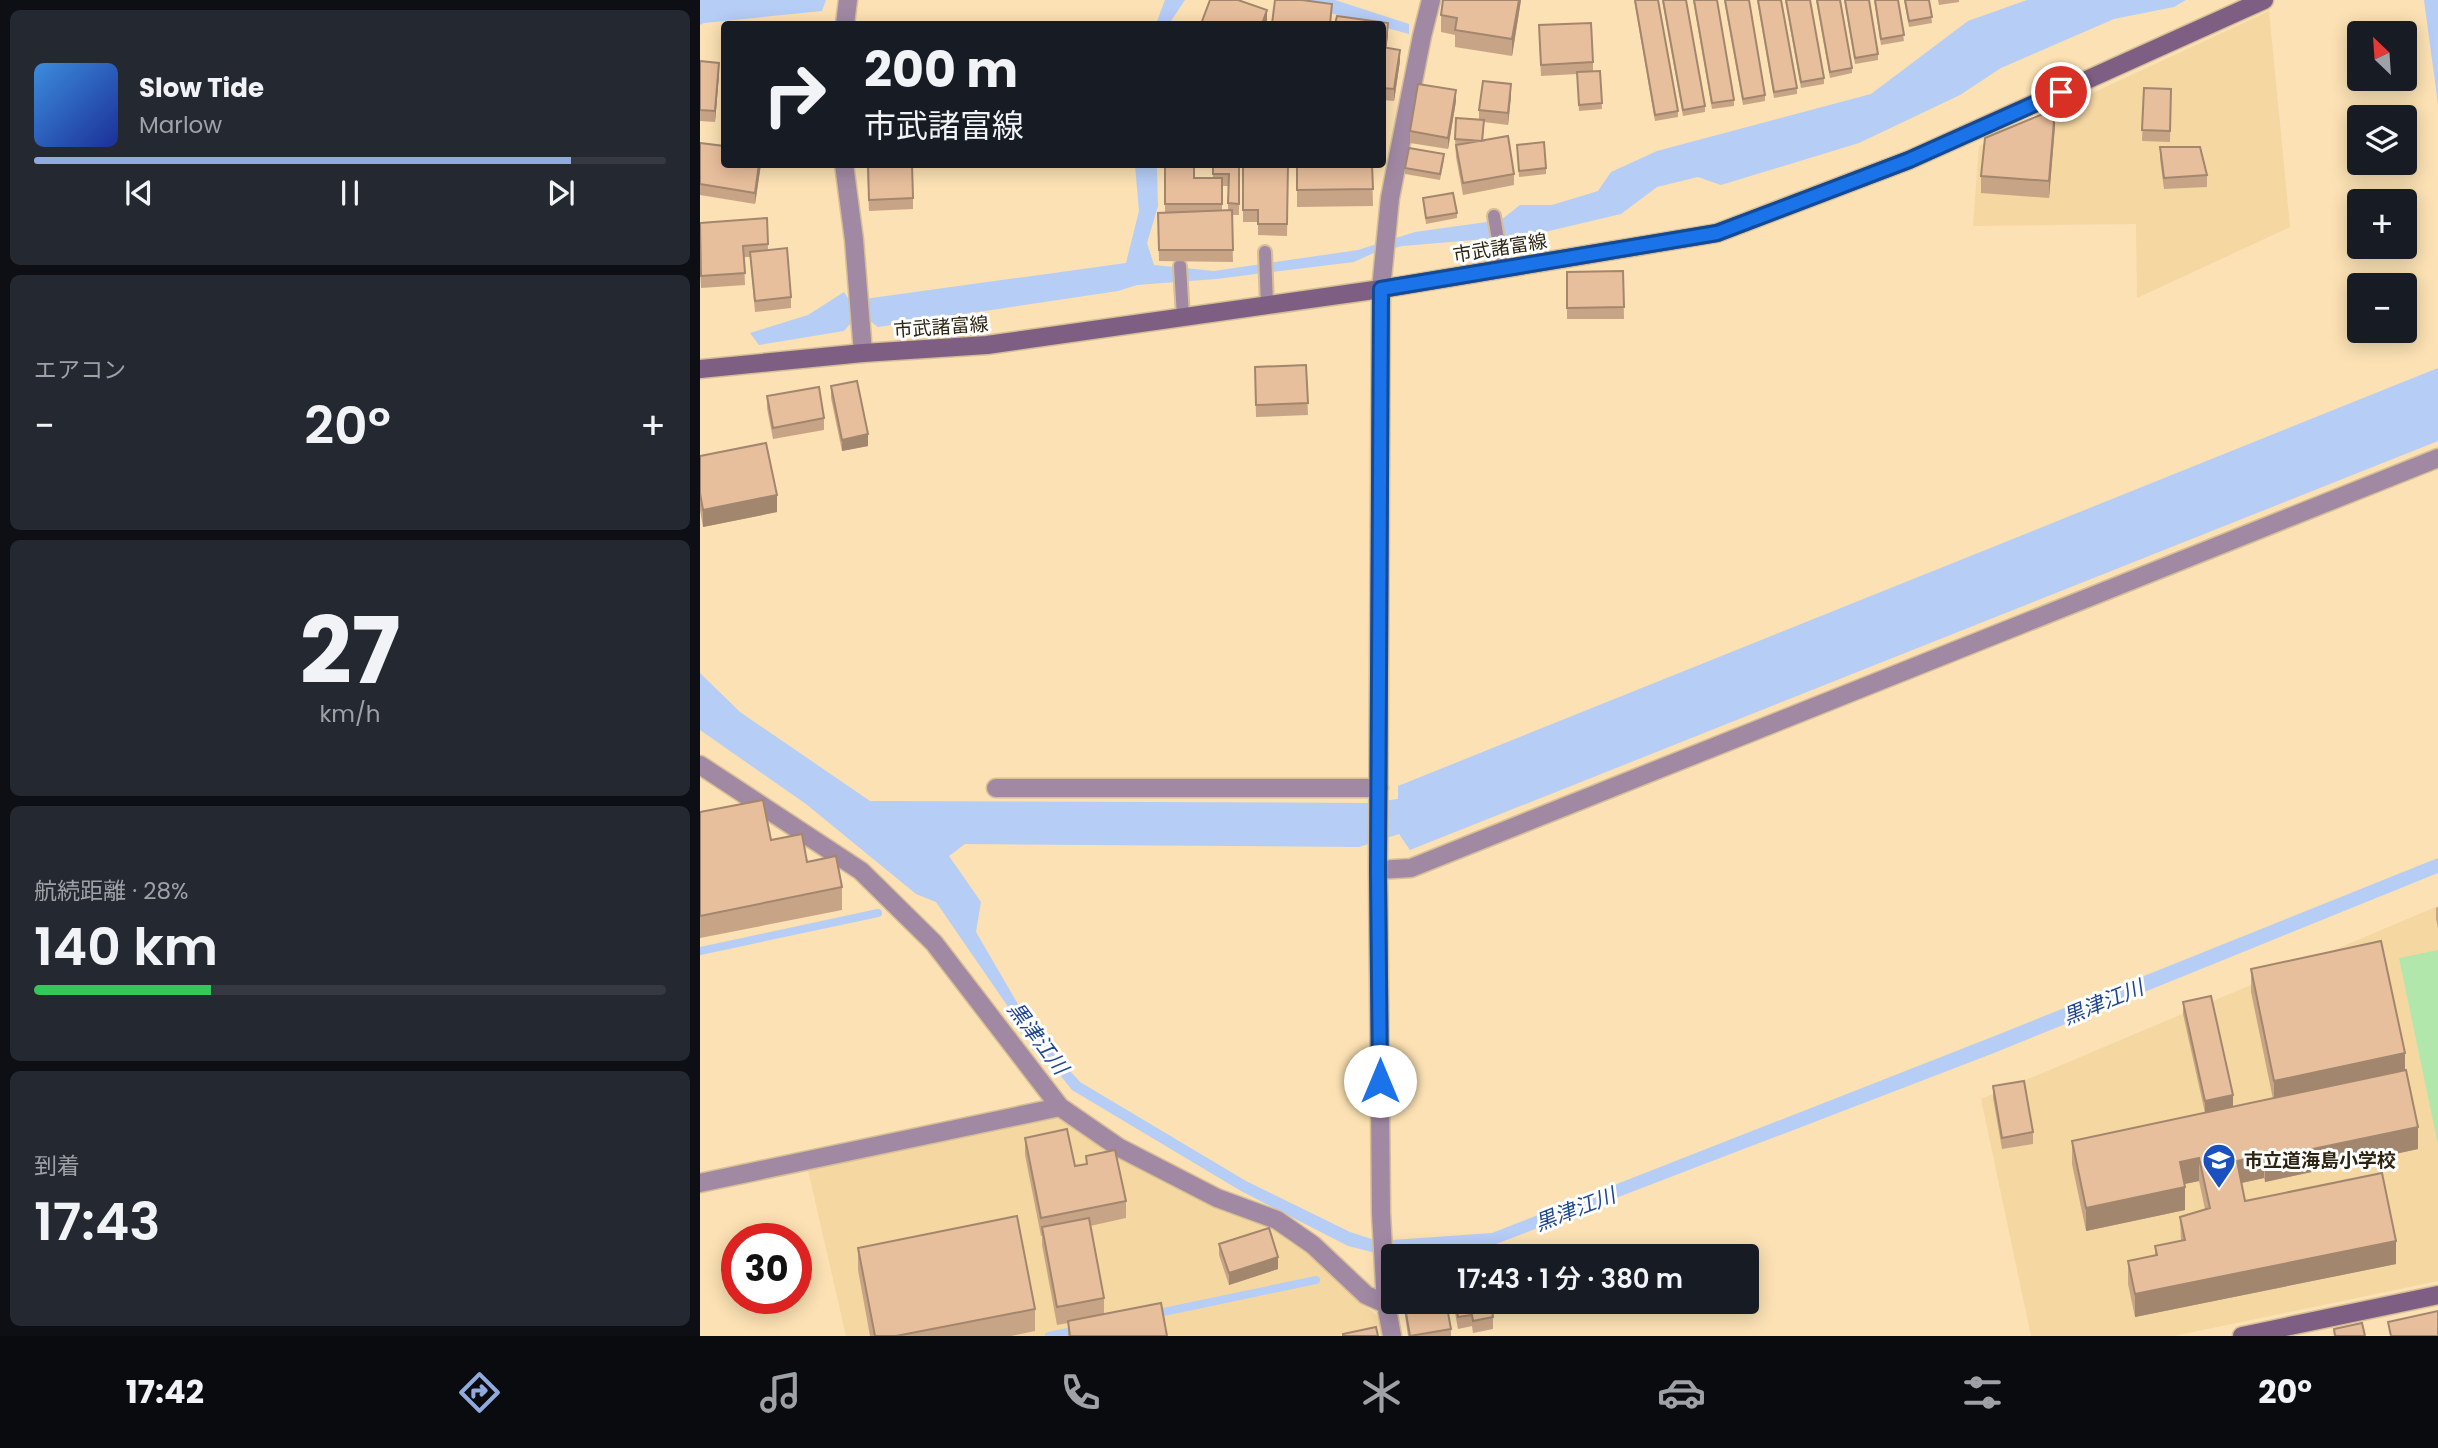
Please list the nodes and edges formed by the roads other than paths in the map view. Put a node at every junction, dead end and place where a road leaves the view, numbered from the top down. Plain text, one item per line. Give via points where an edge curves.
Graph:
1 (848, 0) edge
2 (1431, 0) edge
3 (2264, 0) edge
4 (845, 21) edge
5 (845, 168) edge
6 (1494, 216) dead end
7 (1265, 252) dead end
8 (1180, 266) dead end
9 (1503, 269) junction
10 (1381, 289) junction
11 (1268, 305) junction
12 (1183, 317) junction
13 (863, 353) junction
14 (700, 369) edge
15 (2438, 458) edge
16 (700, 765) edge
17 (996, 788) dead end
18 (1379, 788) junction
19 (1378, 870) junction
20 (1060, 1107) junction
21 (700, 1184) edge
22 (1382, 1244) edge
23 (2438, 1295) edge
24 (1381, 1302) edge
25 (1388, 1314) edge
26 (1392, 1336) edge
27 (2242, 1336) edge

1 - 4 street
2 - 10 street via 1390,198
3 - 9 main road, 市武諸富線 via 1909,160 1717,233
5 - 13 street
6 - 9 lane
7 - 11 lane
8 - 12 lane
9 - 10 main road, 市武諸富線
10 - 11 main road, 市武諸富線
10 - 18 street
11 - 12 main road, 市武諸富線
12 - 13 main road, 市武諸富線 via 987,345
13 - 14 main road, 市武諸富線
15 - 19 street via 1411,868
16 - 20 street via 862,871 934,943
17 - 18 street
18 - 19 street
19 - 22 street
20 - 21 street
20 - 24 street via 1142,1160 1217,1198 1277,1220 1313,1245 1366,1295
23 - 27 main road
25 - 26 street

